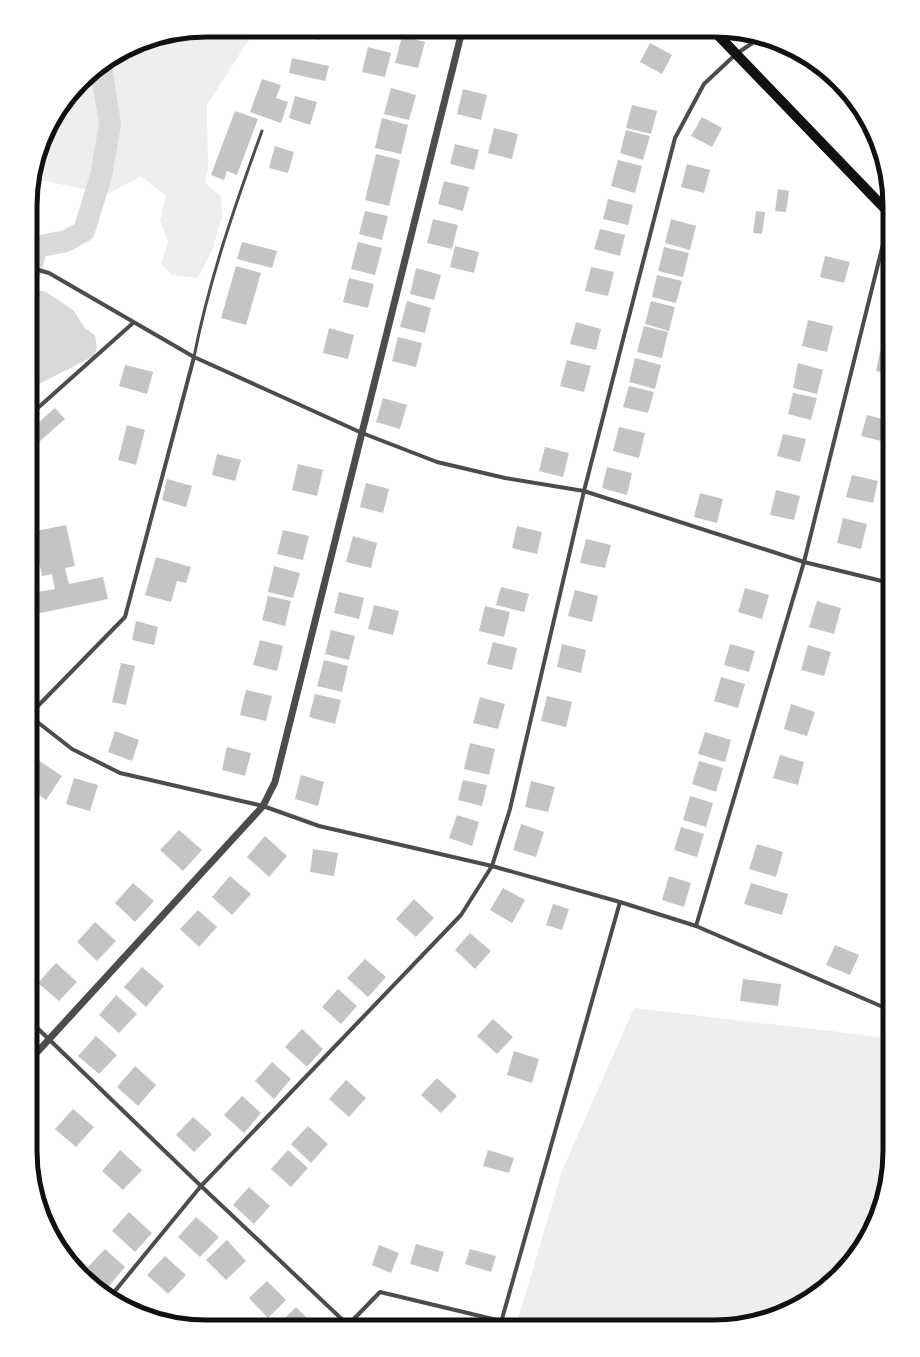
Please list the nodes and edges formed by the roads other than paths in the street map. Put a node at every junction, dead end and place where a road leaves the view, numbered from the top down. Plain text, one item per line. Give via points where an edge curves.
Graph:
1 (461, 37) edge
2 (719, 37) edge
3 (754, 42) edge
4 (736, 54) junction
5 (262, 131) dead end
6 (883, 208) edge
7 (883, 243) edge
8 (37, 270) edge
9 (133, 323) junction
10 (194, 357) junction
11 (37, 409) edge
12 (362, 433) junction
13 (584, 490) junction
14 (804, 562) junction
15 (883, 581) edge
16 (37, 706) edge
17 (37, 722) edge
18 (263, 806) junction
19 (492, 866) junction
20 (620, 902) junction
21 (696, 926) junction
22 (883, 1007) edge
23 (37, 1027) edge
24 (49, 1038) junction
25 (37, 1052) edge
26 (201, 1186) junction
27 (114, 1292) edge
28 (342, 1320) edge
29 (354, 1320) edge
30 (486, 1320) edge
31 (502, 1320) edge

1 - 12 street
2 - 4 main road
3 - 4 street
4 - 6 main road
4 - 13 street via 704,84 675,138
5 - 10 lane via 234,207
7 - 14 street
8 - 9 street via 49,274
9 - 10 street
9 - 11 street
10 - 12 street
10 - 16 street via 125,617
12 - 13 street via 437,462 505,478
12 - 18 street via 275,782
13 - 14 street
13 - 19 street via 510,809
14 - 15 street
14 - 21 street
17 - 18 street via 72,749 120,773
18 - 19 street via 319,826
18 - 24 street
19 - 20 street
19 - 26 street via 461,915
20 - 21 street
20 - 31 street
21 - 22 street
23 - 24 street
24 - 25 street
24 - 26 street
26 - 27 street
26 - 28 street
29 - 30 street via 380,1292

